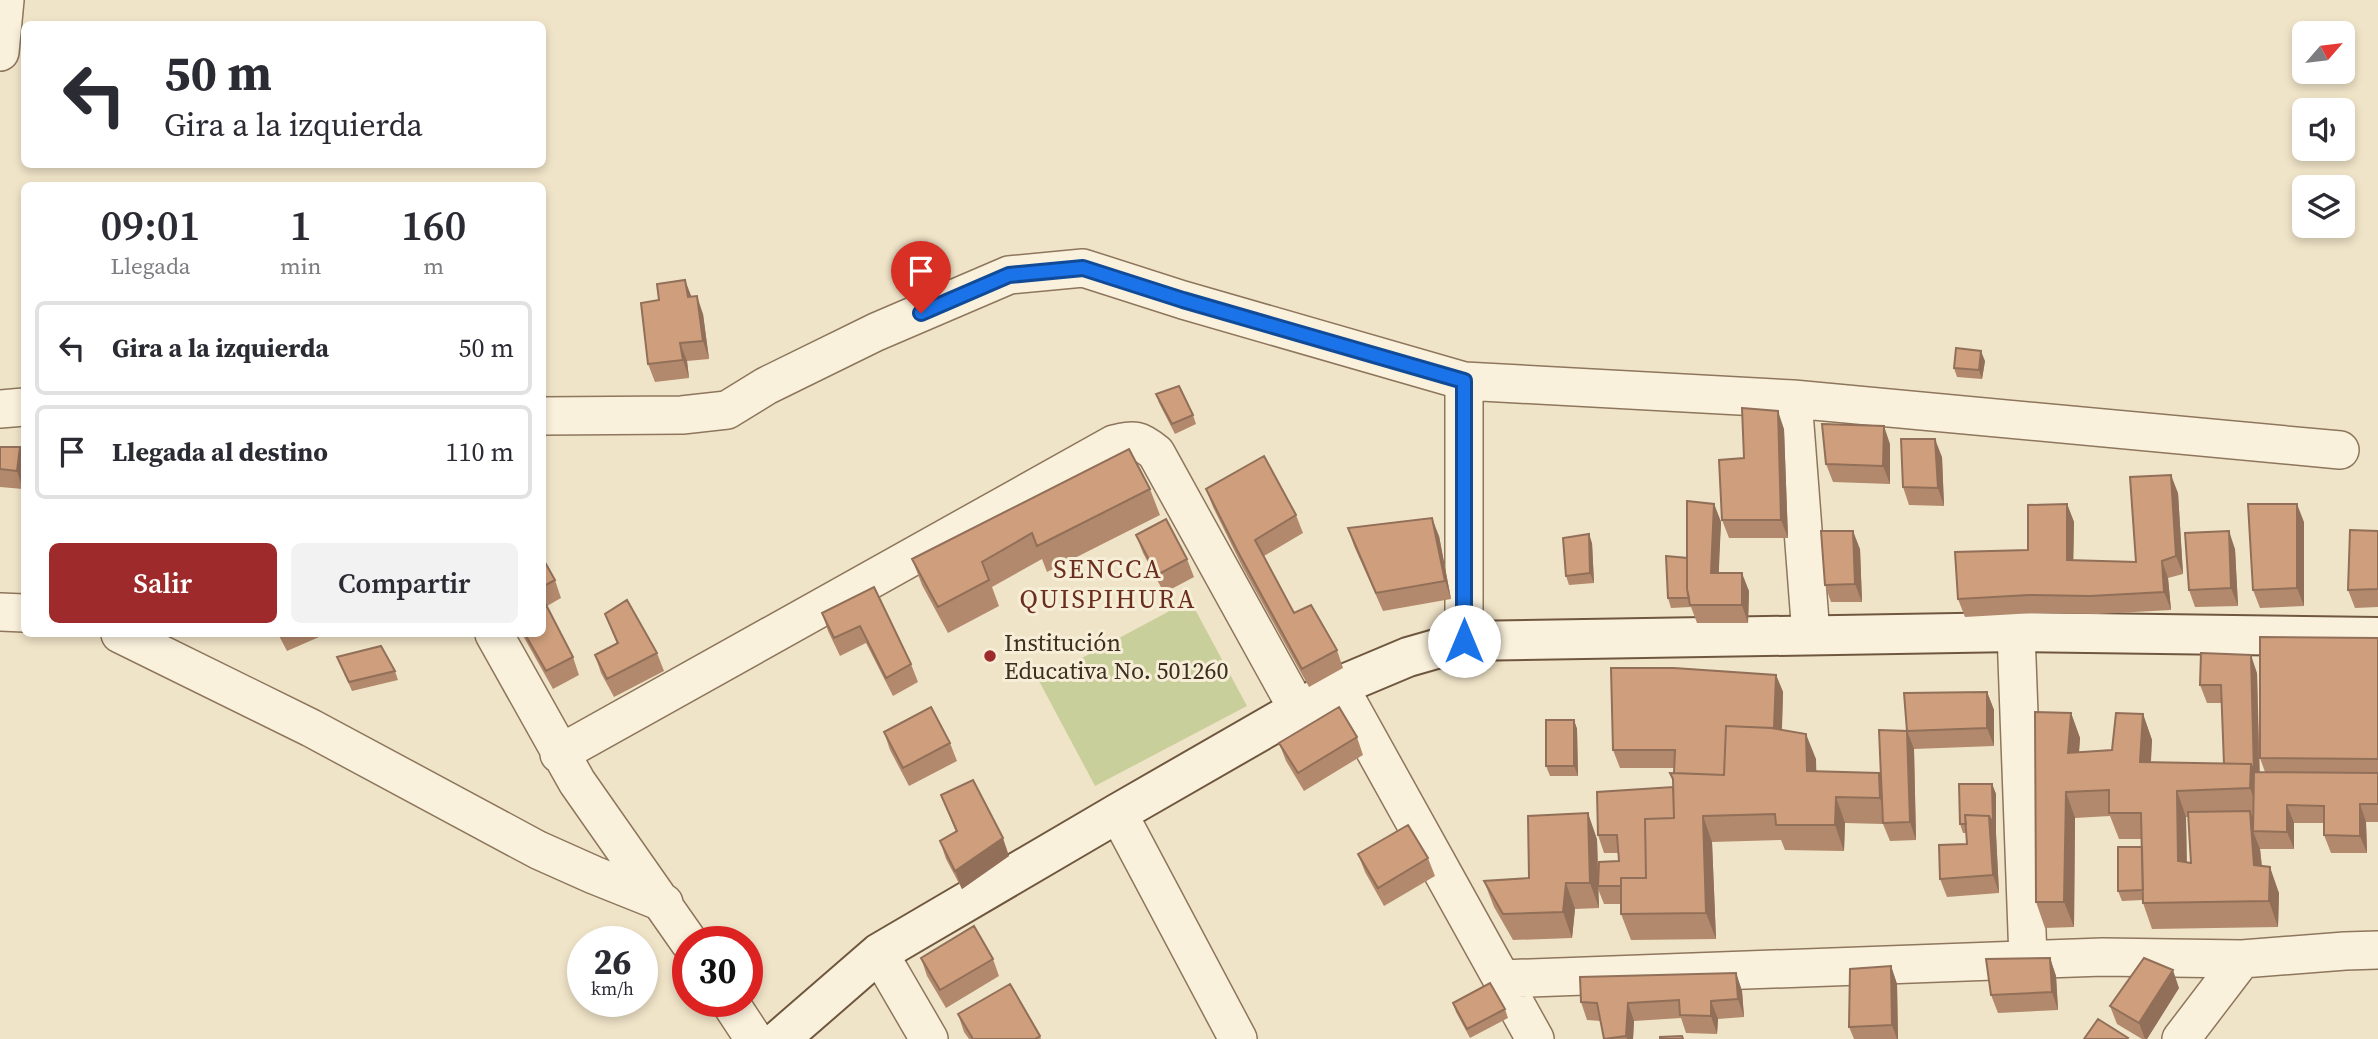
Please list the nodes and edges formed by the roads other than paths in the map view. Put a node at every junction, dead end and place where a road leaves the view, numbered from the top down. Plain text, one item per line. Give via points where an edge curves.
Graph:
1 (5, 0) edge
2 (0, 52) edge
3 (1464, 381) junction
4 (1793, 399) junction
5 (21, 407) edge
6 (0, 409) edge
7 (546, 416) edge
8 (2340, 450) dead end
9 (0, 612) edge
10 (21, 613) edge
11 (2016, 632) junction
12 (1811, 635) junction
13 (126, 637) edge
14 (496, 637) edge
15 (2378, 637) edge
16 (1464, 641) junction
17 (1339, 686) junction
18 (1298, 710) junction
19 (559, 754) junction
20 (1118, 813) junction
21 (664, 903) junction
22 (679, 926) edge
23 (2378, 950) edge
24 (879, 953) junction
25 (2028, 959) junction
26 (2242, 959) junction
27 (1502, 979) junction
28 (740, 1017) edge
29 (754, 1039) edge
30 (780, 1039) edge
31 (929, 1039) edge
32 (1238, 1039) edge
33 (1535, 1039) edge
34 (2181, 1039) edge

1 - 2 street
3 - 4 street
3 - 7 street via 1083,268 1009,275 876,332 727,410 682,415
3 - 16 street
4 - 8 street
4 - 12 street
5 - 6 street
9 - 10 street
11 - 12 main road
11 - 15 main road
11 - 25 street
12 - 16 main road
13 - 21 street via 311,728 538,850
14 - 19 street
16 - 17 main road via 1408,657
17 - 18 main road
17 - 27 street
18 - 19 street via 1156,453 1142,441 1128,441 1114,444
18 - 20 main road
19 - 21 street
20 - 24 main road
20 - 32 street
21 - 22 street
23 - 26 street
24 - 30 main road
24 - 31 street
25 - 26 street
25 - 27 street
26 - 34 street
27 - 33 street
28 - 29 street

